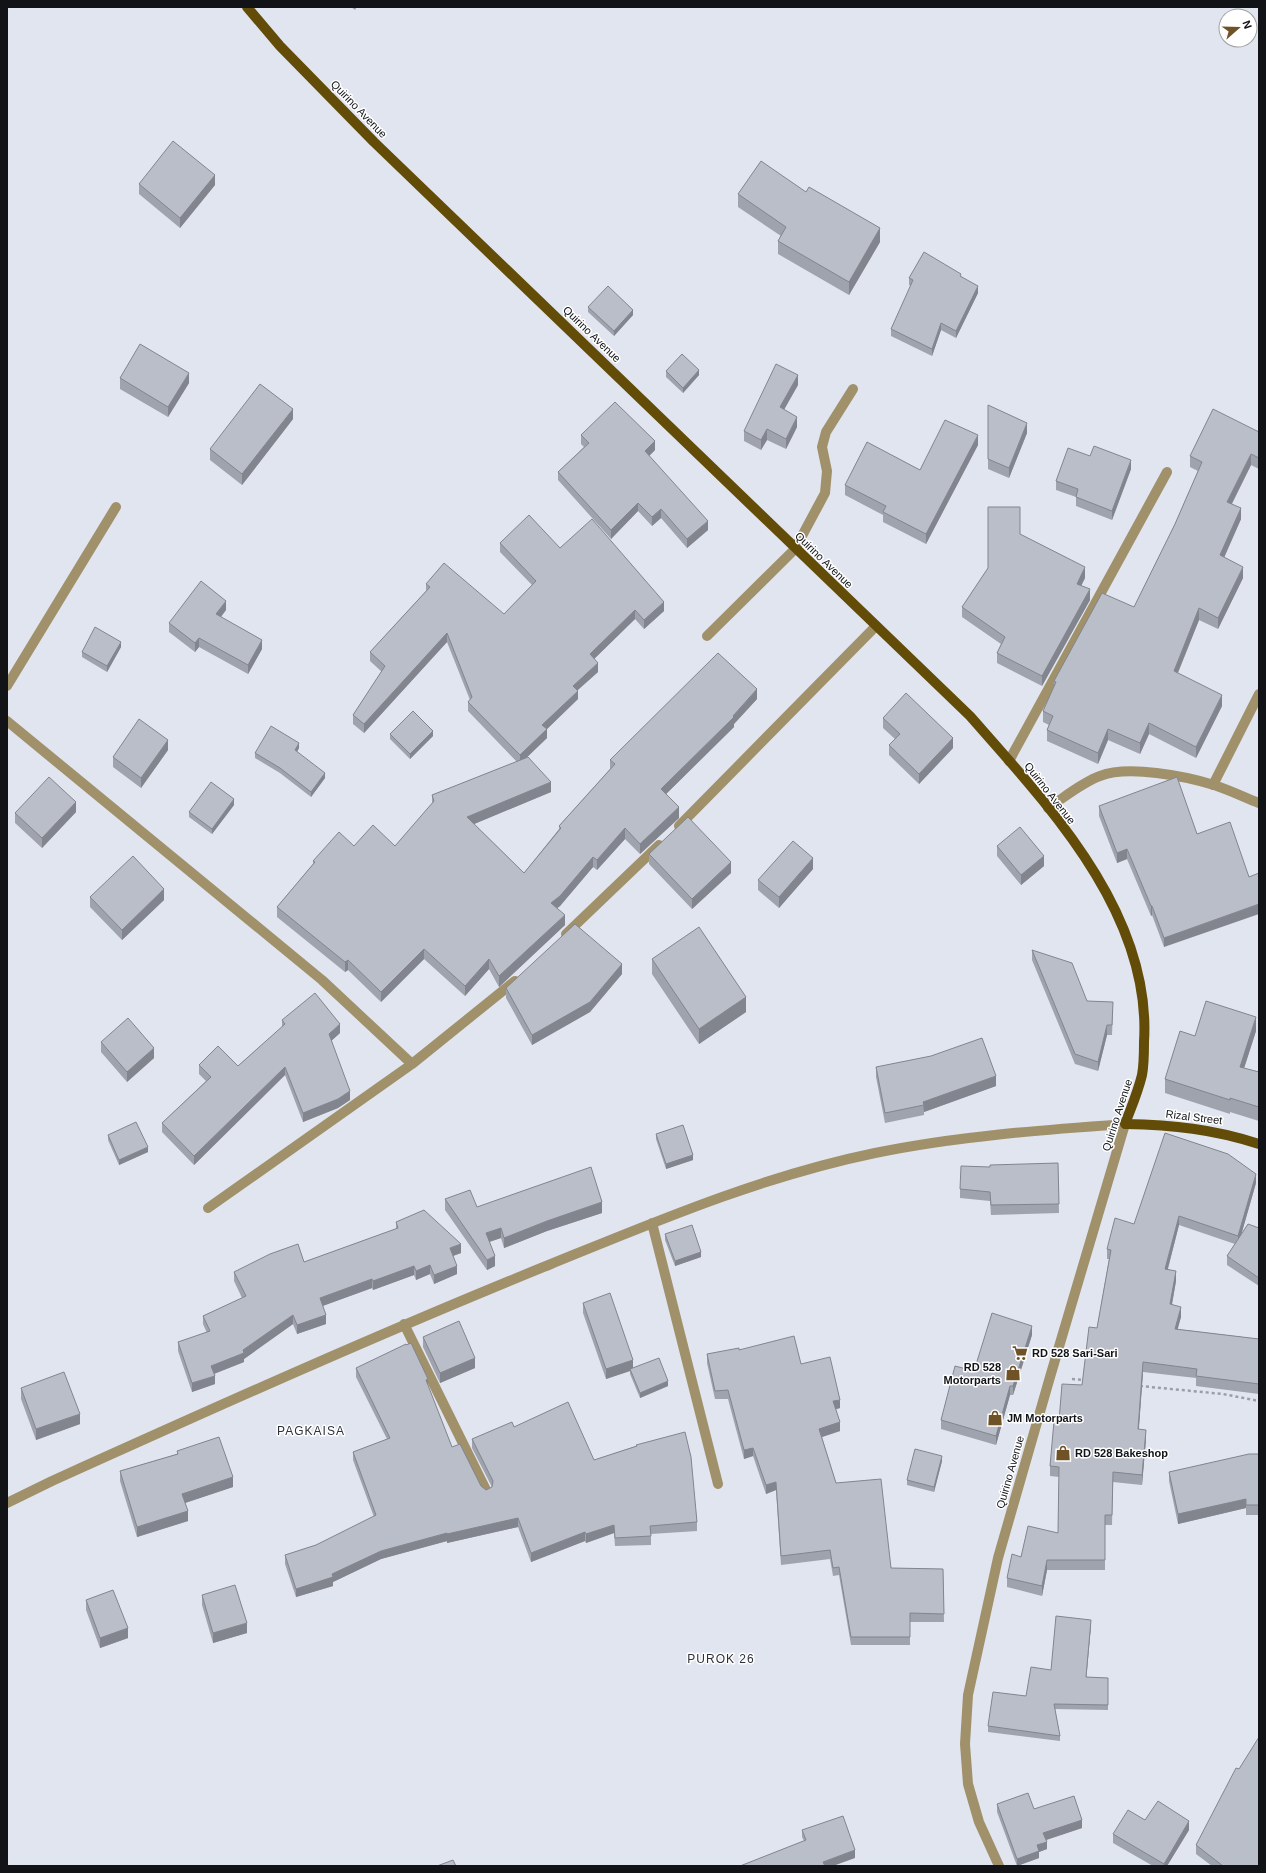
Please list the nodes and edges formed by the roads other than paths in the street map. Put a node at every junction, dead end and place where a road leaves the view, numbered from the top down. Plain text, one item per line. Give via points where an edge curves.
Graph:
1 (247, 7) edge
2 (853, 389) dead end
3 (1167, 472) dead end
4 (116, 507) dead end
5 (795, 549) junction
6 (876, 626) junction
7 (707, 636) dead end
8 (7, 686) edge
9 (1259, 694) edge
10 (7, 720) edge
11 (1009, 761) junction
12 (1213, 785) junction
13 (1259, 803) edge
14 (1048, 808) junction
15 (557, 942) edge
16 (525, 972) edge
17 (412, 1064) junction
18 (1125, 1124) junction
19 (1259, 1144) edge
20 (208, 1208) dead end
21 (652, 1223) junction
22 (404, 1324) junction
23 (718, 1484) dead end
24 (487, 1492) edge
25 (7, 1503) edge
26 (999, 1866) edge

1 - 5 main road, Quirino Avenue via 280,46 374,142
2 - 5 street via 826,432 822,447 827,471 825,493
3 - 11 street
4 - 8 street
5 - 6 main road, Quirino Avenue
5 - 7 street
6 - 11 main road, Quirino Avenue via 970,716
6 - 15 street via 667,837
9 - 12 street
10 - 17 street via 322,980
11 - 14 main road, Quirino Avenue
12 - 13 street
12 - 14 street via 1154,772 1122,772 1100,776
14 - 18 main road, Quirino Avenue via 1088,863 1118,914 1139,976 1145,1021 1142,1074
16 - 17 street
17 - 20 street
18 - 19 main road, Rizal Street via 1171,1125 1228,1134
18 - 21 street via 961,1138 875,1153 796,1172
18 - 26 street, Quirino Avenue via 998,1558 968,1695 965,1744 968,1784 979,1822
21 - 22 street
21 - 23 street
22 - 24 street
22 - 25 street

